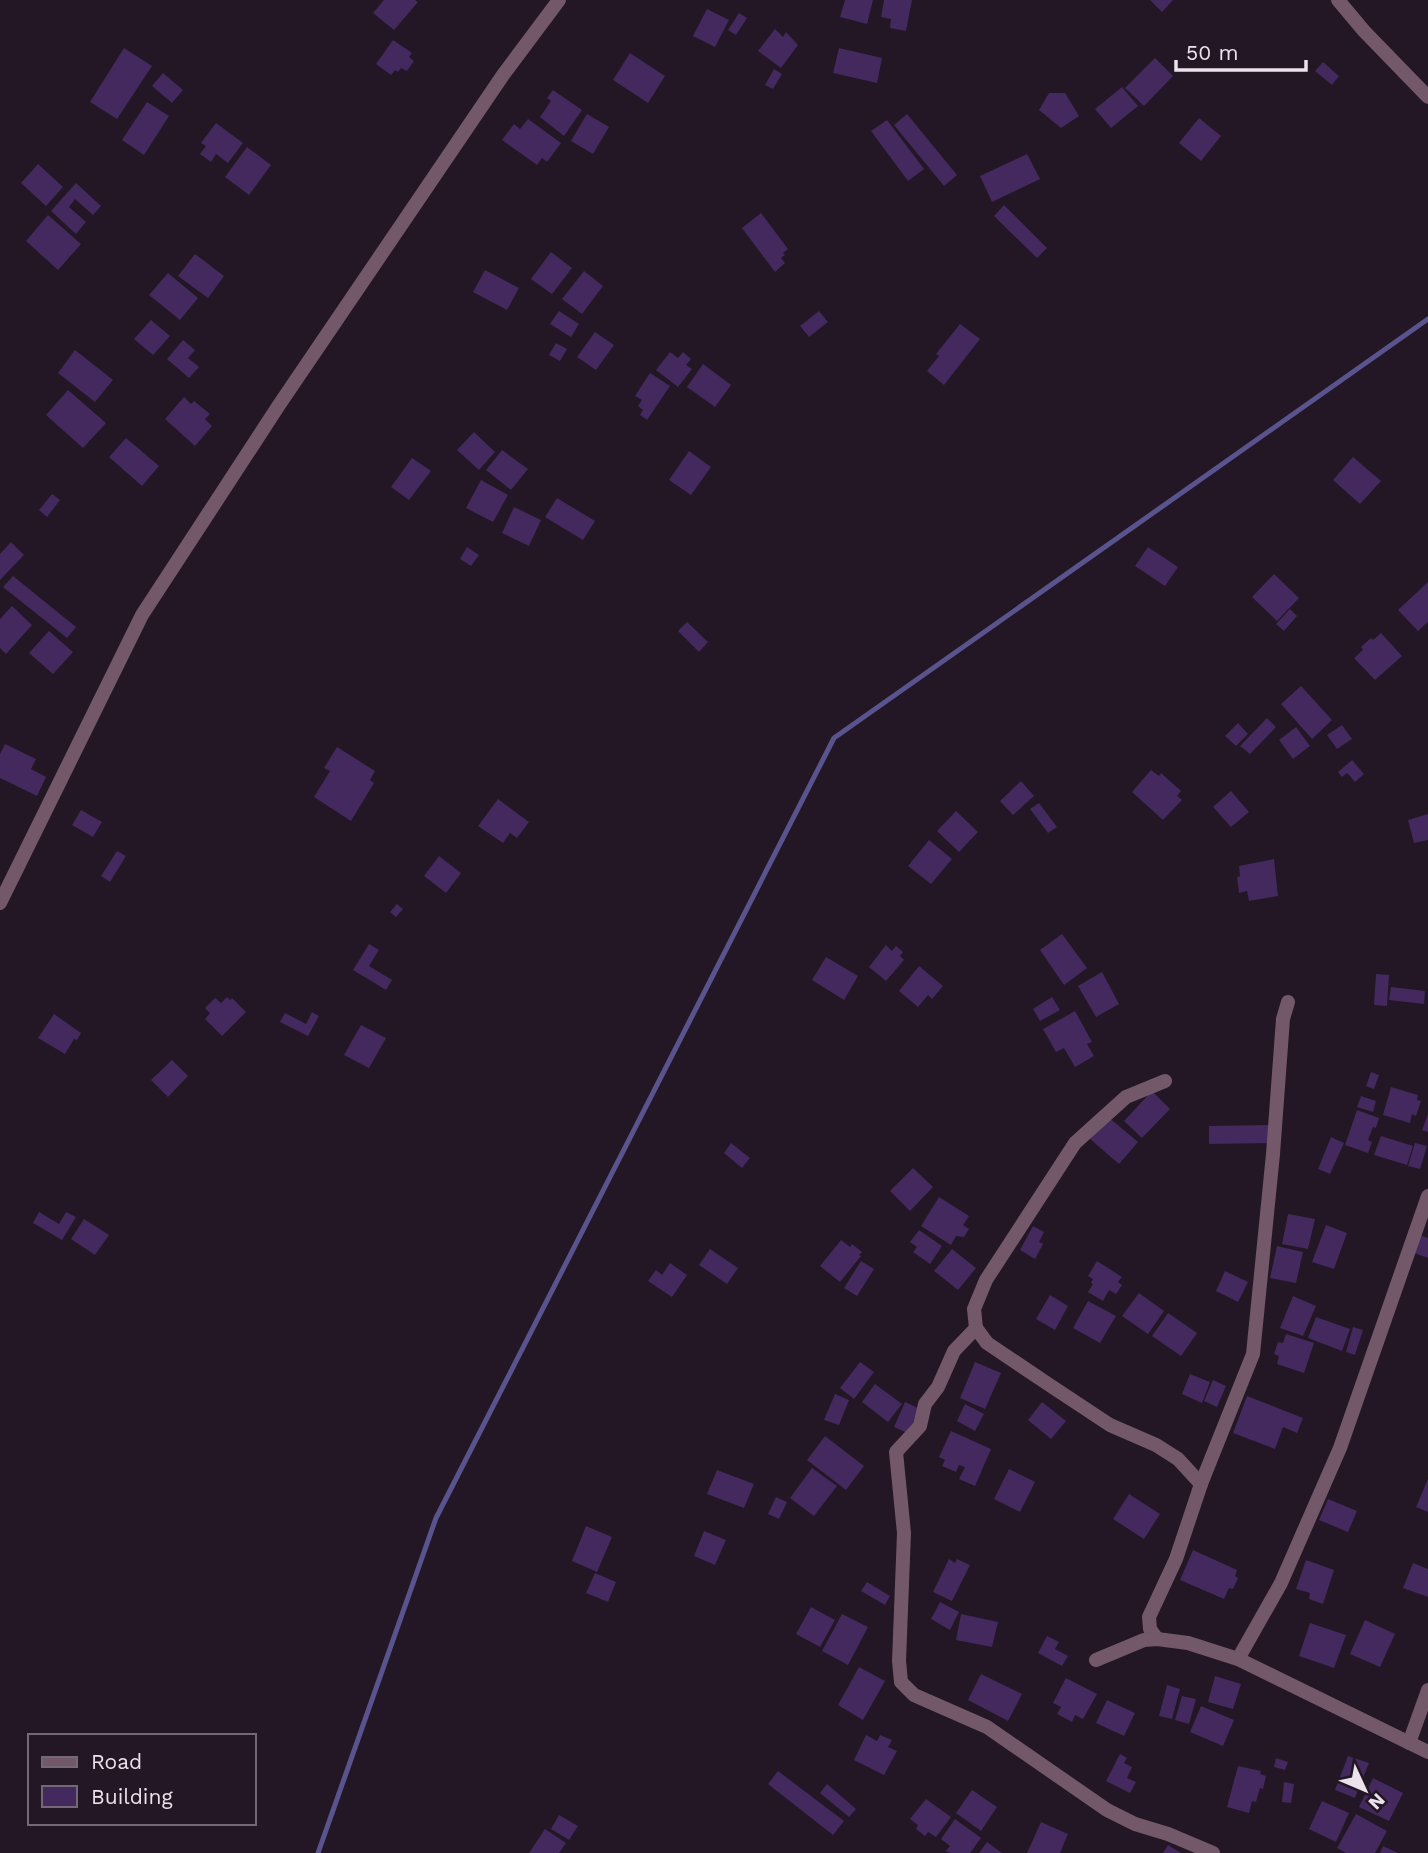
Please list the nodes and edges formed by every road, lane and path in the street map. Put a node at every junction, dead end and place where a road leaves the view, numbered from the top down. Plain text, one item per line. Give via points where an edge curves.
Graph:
1 (559, 0) edge
2 (1338, 0) edge
3 (1428, 97) edge
4 (0, 904) edge
5 (1288, 1002) dead end
6 (1165, 1081) dead end
7 (1428, 1196) edge
8 (975, 1328) junction
9 (1201, 1484) junction
10 (1157, 1639) junction
11 (1238, 1659) junction
12 (1096, 1660) dead end
13 (1428, 1690) edge
14 (1409, 1743) junction
15 (1428, 1752) edge
16 (1213, 1853) edge

1 - 4 street via 279,405 142,615
2 - 3 street
5 - 9 street via 1253,1353
6 - 8 street via 1126,1097 1075,1143 986,1280 974,1309
7 - 11 street via 1340,1448 1281,1583
8 - 9 street via 987,1343 1060,1393 1178,1459
8 - 16 street via 954,1351 925,1404 920,1426 897,1452 904,1533 901,1682 914,1695 987,1727 1107,1810
9 - 10 street via 1176,1559 1149,1617
10 - 11 street via 1188,1643
10 - 12 street
11 - 14 street
13 - 14 street
14 - 15 street

